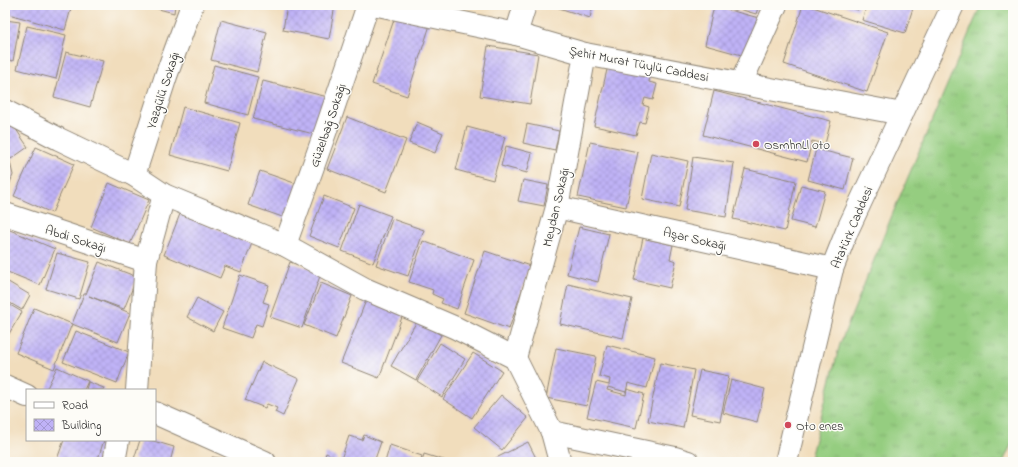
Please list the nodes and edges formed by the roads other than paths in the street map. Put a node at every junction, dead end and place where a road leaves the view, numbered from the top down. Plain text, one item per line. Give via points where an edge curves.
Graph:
1 (192, 5) edge
2 (368, 5) edge
3 (378, 5) edge
4 (525, 5) edge
5 (776, 5) edge
6 (953, 5) edge
7 (516, 34) junction
8 (585, 54) junction
9 (741, 83) junction
10 (5, 111) edge
11 (902, 114) junction
12 (134, 175) junction
13 (164, 195) junction
14 (558, 206) junction
15 (5, 214) edge
16 (285, 245) junction
17 (146, 261) junction
18 (832, 269) junction
19 (515, 358) junction
20 (5, 386) edge
21 (137, 389) edge
22 (26, 396) edge
23 (156, 413) edge
24 (552, 432) junction
25 (118, 441) edge
26 (114, 462) edge
27 (265, 462) edge
28 (560, 462) edge
29 (688, 462) edge
30 (786, 462) edge

1 - 12 street, Yazgülü Sokağı
2 - 16 street, Güzelbağ Sokağı
3 - 7 street, Şehit Murat Tüylü Caddesi
4 - 7 street
5 - 9 street
6 - 11 street, Atatürk Caddesi
7 - 8 street, Şehit Murat Tüylü Caddesi
8 - 9 street, Şehit Murat Tüylü Caddesi
8 - 14 street, Meydan Sokağı
9 - 11 street, Şehit Murat Tüylü Caddesi
10 - 12 street
11 - 18 street, Atatürk Caddesi
12 - 13 street
13 - 16 street
13 - 17 street
14 - 18 street, Aşar Sokağı
14 - 19 street, Meydan Sokağı
15 - 17 street, Abdi Sokağı
16 - 19 street via 365,289 456,328
17 - 21 street
18 - 30 street, Atatürk Caddesi
19 - 24 street
20 - 22 street
23 - 27 street
24 - 28 street
24 - 29 street
25 - 26 street

